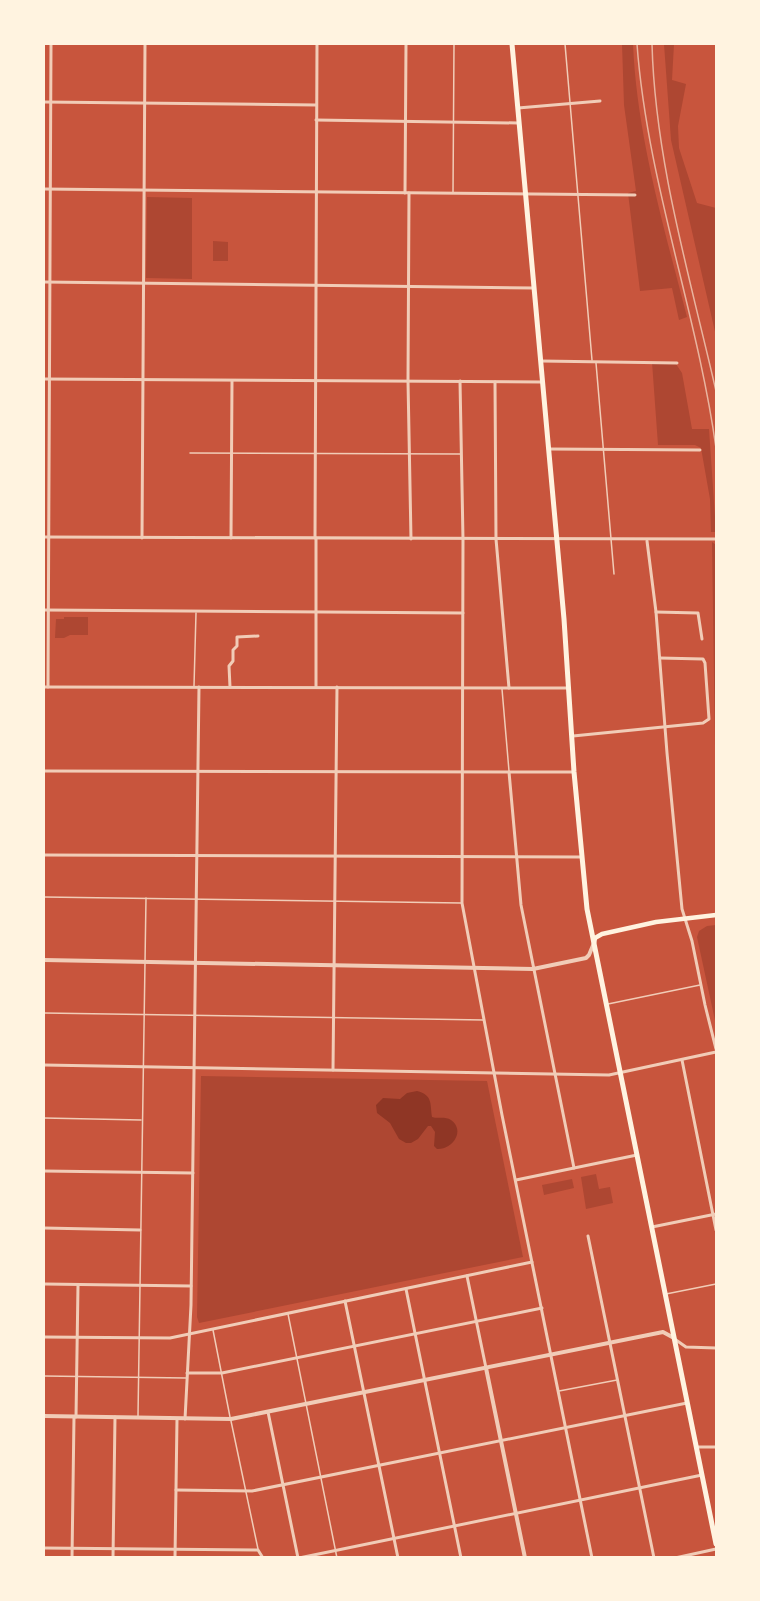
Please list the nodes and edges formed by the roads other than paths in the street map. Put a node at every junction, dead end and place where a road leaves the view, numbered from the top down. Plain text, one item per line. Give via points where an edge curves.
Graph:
1 (51, 44) edge
2 (145, 44) edge
3 (316, 44) edge
4 (406, 44) edge
5 (453, 44) edge
6 (512, 44) edge
7 (565, 44) edge
8 (44, 102) edge
9 (50, 102) junction
10 (600, 102) dead end
11 (144, 103) junction
12 (569, 104) junction
13 (316, 105) junction
14 (518, 108) junction
15 (316, 120) junction
16 (405, 122) junction
17 (454, 122) junction
18 (519, 123) junction
19 (44, 189) edge
20 (50, 189) junction
21 (143, 190) junction
22 (316, 192) junction
23 (407, 193) junction
24 (453, 193) junction
25 (526, 195) junction
26 (577, 195) junction
27 (635, 195) dead end
28 (44, 282) edge
29 (49, 283) junction
30 (143, 284) junction
31 (315, 285) junction
32 (408, 286) junction
33 (534, 288) junction
34 (541, 361) junction
35 (594, 361) junction
36 (677, 363) dead end
37 (44, 379) edge
38 (49, 379) junction
39 (142, 380) junction
40 (232, 380) junction
41 (315, 380) junction
42 (408, 381) junction
43 (460, 381) junction
44 (495, 382) junction
45 (542, 382) junction
46 (549, 450) junction
47 (604, 450) junction
48 (700, 450) dead end
49 (190, 453) dead end
50 (231, 454) junction
51 (409, 454) junction
52 (461, 454) junction
53 (315, 455) junction
54 (44, 457) edge
55 (49, 457) junction
56 (46, 537) edge
57 (142, 538) junction
58 (231, 538) junction
59 (316, 538) junction
60 (411, 539) junction
61 (463, 539) junction
62 (496, 539) junction
63 (717, 539) edge
64 (557, 540) junction
65 (611, 540) junction
66 (647, 541) junction
67 (614, 574) dead end
68 (46, 610) edge
69 (196, 611) junction
70 (317, 611) junction
71 (656, 612) junction
72 (463, 613) junction
73 (258, 636) dead end
74 (702, 639) dead end
75 (660, 658) junction
76 (46, 687) edge
77 (197, 687) junction
78 (230, 687) junction
79 (316, 687) junction
80 (338, 687) junction
81 (462, 688) junction
82 (502, 688) junction
83 (509, 688) junction
84 (568, 688) junction
85 (665, 727) junction
86 (571, 736) junction
87 (44, 771) edge
88 (198, 771) junction
89 (337, 771) junction
90 (462, 772) junction
91 (509, 772) junction
92 (574, 772) junction
93 (44, 855) edge
94 (197, 855) junction
95 (336, 855) junction
96 (462, 856) junction
97 (516, 857) junction
98 (582, 857) junction
99 (44, 897) edge
100 (146, 898) junction
101 (197, 899) junction
102 (336, 901) junction
103 (462, 903) junction
104 (717, 915) edge
105 (686, 918) junction
106 (594, 943) junction
107 (44, 960) edge
108 (145, 962) junction
109 (196, 963) junction
110 (335, 965) junction
111 (474, 968) junction
112 (533, 969) junction
113 (701, 985) junction
114 (606, 1005) junction
115 (44, 1013) edge
116 (144, 1014) junction
117 (196, 1015) junction
118 (334, 1017) junction
119 (485, 1020) junction
120 (717, 1050) edge
121 (682, 1060) junction
122 (44, 1065) edge
123 (143, 1067) junction
124 (195, 1068) junction
125 (333, 1070) junction
126 (495, 1073) junction
127 (620, 1073) junction
128 (555, 1074) junction
129 (44, 1118) edge
130 (142, 1120) junction
131 (637, 1155) junction
132 (574, 1168) junction
133 (44, 1171) edge
134 (142, 1172) junction
135 (193, 1173) junction
136 (516, 1180) junction
137 (715, 1215) edge
138 (652, 1227) junction
139 (44, 1228) edge
140 (140, 1230) junction
141 (717, 1230) edge
142 (588, 1236) dead end
143 (532, 1262) junction
144 (468, 1276) junction
145 (44, 1284) edge
146 (717, 1284) edge
147 (78, 1285) junction
148 (140, 1286) junction
149 (191, 1286) junction
150 (406, 1288) junction
151 (665, 1294) junction
152 (345, 1301) junction
153 (542, 1308) junction
154 (287, 1313) junction
155 (477, 1321) junction
156 (212, 1328) junction
157 (188, 1333) junction
158 (416, 1334) junction
159 (44, 1337) edge
160 (77, 1338) junction
161 (139, 1338) junction
162 (674, 1339) junction
163 (610, 1343) junction
164 (355, 1347) junction
165 (717, 1348) edge
166 (551, 1355) junction
167 (296, 1358) junction
168 (486, 1368) junction
169 (187, 1373) junction
170 (222, 1373) junction
171 (44, 1376) edge
172 (77, 1377) junction
173 (138, 1378) junction
174 (187, 1378) junction
175 (425, 1380) junction
176 (618, 1380) junction
177 (558, 1391) junction
178 (364, 1393) junction
179 (687, 1402) junction
180 (306, 1405) junction
181 (268, 1412) junction
182 (625, 1415) junction
183 (44, 1416) edge
184 (75, 1417) junction
185 (115, 1417) junction
186 (138, 1418) junction
187 (177, 1419) junction
188 (185, 1419) junction
189 (231, 1419) junction
190 (566, 1427) junction
191 (501, 1440) junction
192 (697, 1447) junction
193 (717, 1448) edge
194 (440, 1453) junction
195 (379, 1465) junction
196 (702, 1475) junction
197 (321, 1477) junction
198 (283, 1485) junction
199 (640, 1488) junction
200 (176, 1490) junction
201 (246, 1491) junction
202 (580, 1500) junction
203 (516, 1514) junction
204 (455, 1526) junction
205 (394, 1538) junction
206 (717, 1547) edge
207 (44, 1548) edge
208 (72, 1548) junction
209 (113, 1549) junction
210 (175, 1549) junction
211 (232, 1550) junction
212 (258, 1550) junction
213 (335, 1550) junction
214 (72, 1557) edge
215 (113, 1557) edge
216 (174, 1557) edge
217 (232, 1557) edge
218 (263, 1557) edge
219 (299, 1557) edge
220 (337, 1557) edge
221 (398, 1557) edge
222 (461, 1557) edge
223 (525, 1557) edge
224 (592, 1557) edge
225 (654, 1557) edge
226 (675, 1557) edge

1 - 9 street
2 - 11 street
3 - 13 street
4 - 16 street
5 - 17 lane
6 - 14 main road
7 - 12 lane
8 - 9 street
9 - 11 street
9 - 20 street
10 - 12 street
11 - 13 street
11 - 21 street
12 - 14 street
12 - 26 lane
13 - 15 street
14 - 18 main road
15 - 16 street
15 - 22 street
16 - 17 street
16 - 23 street
17 - 18 street
17 - 24 lane
18 - 25 main road
19 - 20 street
20 - 21 street
20 - 29 street
21 - 22 street
21 - 30 street
22 - 23 street
22 - 31 street
23 - 24 street
23 - 32 street
24 - 25 street
25 - 26 street
25 - 33 main road
26 - 27 street
26 - 35 lane
28 - 29 street
29 - 30 street
29 - 38 street
30 - 31 street
30 - 39 street
31 - 32 street
31 - 41 street
32 - 33 street
32 - 42 street
33 - 34 main road
34 - 35 street
34 - 45 main road
35 - 36 street
35 - 47 lane
37 - 38 street
38 - 39 street
38 - 55 street
39 - 40 street
39 - 57 street
40 - 41 street
40 - 50 street
41 - 42 street
41 - 53 street
42 - 43 street
42 - 51 street
43 - 44 street
43 - 52 street
44 - 45 street
44 - 62 street
45 - 46 main road
46 - 47 street
46 - 64 main road
47 - 48 street
47 - 65 lane
49 - 50 lane
50 - 53 lane
50 - 58 street
51 - 52 lane
51 - 53 lane
51 - 60 street
52 - 61 street
53 - 59 street
54 - 55 street
55 - 56 street
56 - 57 street
56 - 68 street
57 - 58 street
58 - 59 street
59 - 60 street
59 - 70 street
60 - 61 street
61 - 62 street
61 - 72 street
62 - 64 street
62 - 83 street
63 - 66 street
64 - 65 street
64 - 84 main road
65 - 66 street
65 - 67 lane
66 - 71 street
68 - 69 street
68 - 76 street
69 - 70 street
69 - 77 lane
70 - 72 street
70 - 79 street
71 - 74 street via 698,613
71 - 75 street
72 - 81 street
73 - 78 street via 237,637 229,666
75 - 85 street
75 - 85 street via 703,659 705,663 709,719
76 - 77 street
77 - 78 street
77 - 88 street
78 - 79 street
79 - 80 street
80 - 81 street
80 - 89 street
81 - 82 street
81 - 90 street
82 - 83 street
82 - 91 lane
83 - 84 street
84 - 86 main road
85 - 86 street
85 - 105 street
86 - 92 main road
87 - 88 street
88 - 89 street
88 - 94 street
89 - 90 street
89 - 95 street
90 - 91 street
90 - 96 street
91 - 92 street
91 - 97 street
92 - 98 main road
93 - 94 street
94 - 95 street
94 - 101 street
95 - 96 street
95 - 102 street
96 - 97 street
96 - 103 street
97 - 98 street
97 - 112 street
98 - 106 main road
99 - 100 lane
100 - 101 lane
100 - 108 lane
101 - 102 lane
101 - 109 street
102 - 103 lane
102 - 110 street
103 - 111 street
104 - 105 main road
105 - 106 main road via 602,934
105 - 113 street
106 - 112 street via 586,958
106 - 114 main road
107 - 108 street
108 - 109 street
108 - 116 lane
109 - 110 street
109 - 117 street
110 - 111 street
110 - 118 street
111 - 112 street
111 - 119 street
112 - 128 street
113 - 114 lane
113 - 120 street
114 - 127 main road
115 - 116 lane
116 - 117 lane
116 - 123 lane
117 - 118 lane
117 - 124 street
118 - 119 lane
118 - 125 street
119 - 126 street
120 - 121 street
121 - 127 street
121 - 137 street
122 - 123 street
123 - 124 street
123 - 130 lane
124 - 125 street
124 - 135 street
125 - 126 street
126 - 128 street
126 - 136 street
127 - 128 street
127 - 131 main road
128 - 132 street
129 - 130 lane
130 - 134 lane
131 - 132 street
131 - 138 main road
132 - 136 street
133 - 134 street
134 - 135 street
134 - 140 lane
135 - 149 street
136 - 143 street
137 - 138 street
137 - 141 street
138 - 151 main road
139 - 140 street
140 - 148 lane
142 - 163 street
143 - 144 street
143 - 153 street
144 - 150 street
144 - 155 street
145 - 147 street
146 - 151 lane
147 - 148 street
147 - 160 street
148 - 149 street
148 - 161 lane
149 - 157 street
150 - 152 street
150 - 158 street
151 - 162 main road
152 - 154 street
152 - 164 street
153 - 155 street
153 - 166 street
154 - 156 street
154 - 167 lane
155 - 158 street
155 - 168 street
156 - 157 street
156 - 170 lane
157 - 161 street via 159,1339
157 - 169 street
158 - 164 street
158 - 175 street
159 - 160 street
160 - 161 street
160 - 172 street
161 - 173 lane
162 - 163 street via 663,1332
162 - 165 street via 686,1347
162 - 179 main road
163 - 166 street
163 - 176 street
164 - 167 street
164 - 178 street
166 - 168 street
166 - 177 street
167 - 170 street
167 - 180 lane
168 - 175 street
168 - 191 street
169 - 170 street
169 - 174 street
170 - 189 lane
171 - 172 lane
172 - 173 lane
172 - 184 street
173 - 174 lane
173 - 186 lane
174 - 188 street
175 - 178 street
175 - 194 street
176 - 177 lane
176 - 182 street
177 - 190 street
178 - 180 street
178 - 195 street
179 - 182 street
179 - 192 main road
180 - 181 street
180 - 197 lane
181 - 189 street
181 - 198 street
182 - 190 street
182 - 199 street
183 - 184 street
184 - 185 street
184 - 208 street
185 - 186 street
185 - 209 street
186 - 187 street
187 - 188 street
187 - 200 street
188 - 189 street
189 - 201 lane
190 - 191 street
190 - 202 street
191 - 194 street
191 - 203 street
192 - 193 street
192 - 196 main road
194 - 195 street
194 - 204 street
195 - 197 street
195 - 205 street
196 - 199 street
196 - 206 main road
197 - 198 street
197 - 213 lane
198 - 201 street
198 - 219 street
199 - 202 street
199 - 225 street
200 - 201 street
200 - 210 street
201 - 212 lane
202 - 203 street
202 - 224 street
203 - 204 street
203 - 223 street
204 - 205 street
204 - 222 street
205 - 213 street
205 - 221 street
206 - 226 street
207 - 208 street
208 - 209 street
208 - 214 street
209 - 210 street
209 - 215 street
210 - 211 street
210 - 216 street
211 - 212 street
211 - 217 street
212 - 218 street
213 - 219 street
213 - 220 lane

